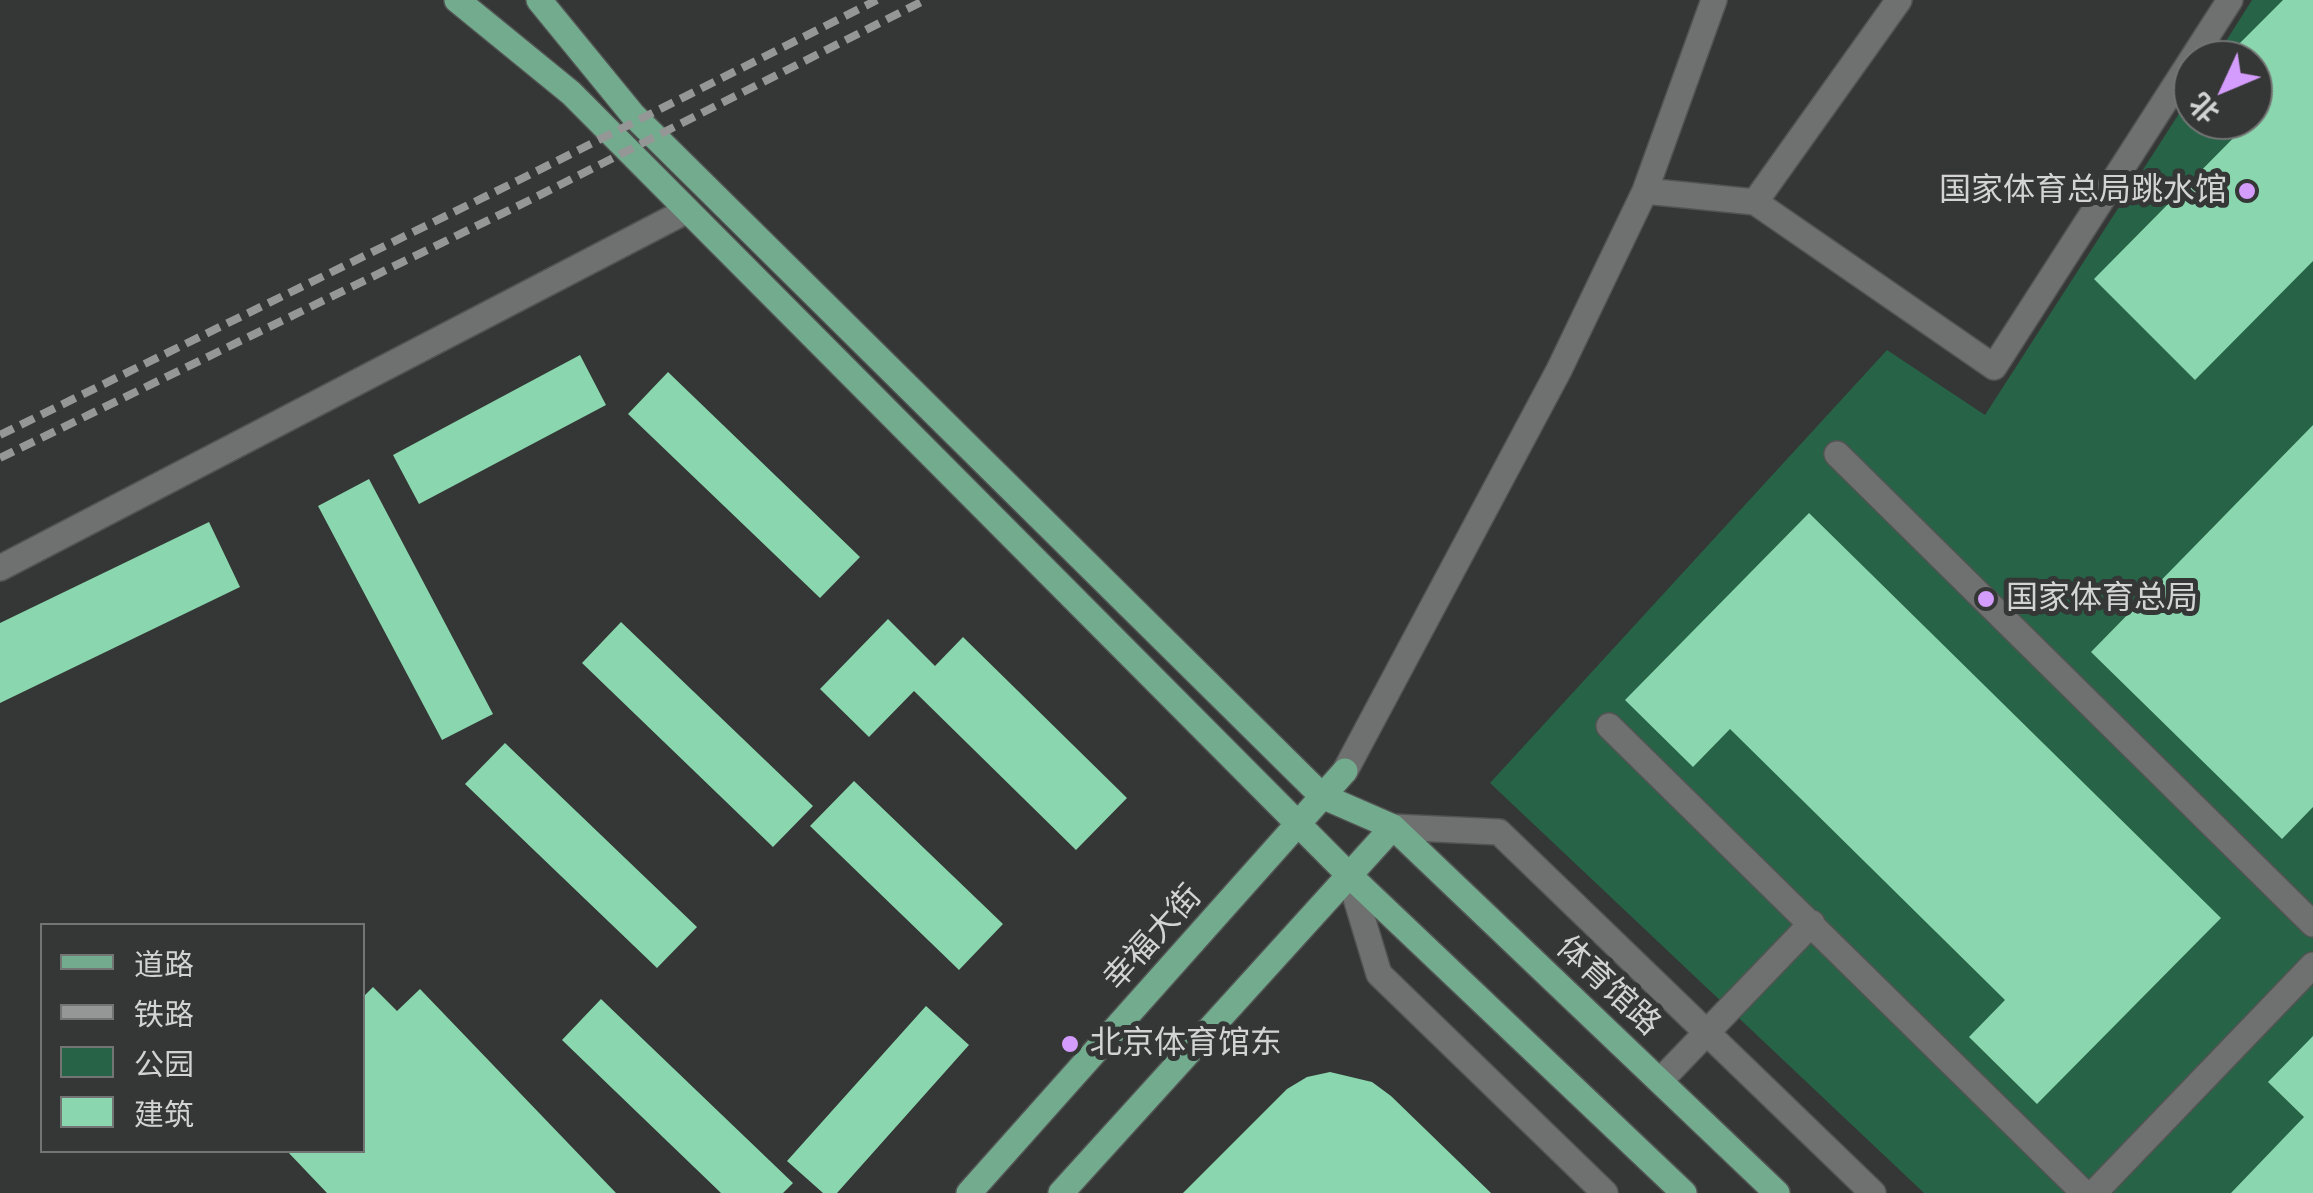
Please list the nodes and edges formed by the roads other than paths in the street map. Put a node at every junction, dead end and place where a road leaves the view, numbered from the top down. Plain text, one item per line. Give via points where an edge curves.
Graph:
1 (457, 0) edge
2 (539, 0) edge
3 (1714, 0) edge
4 (1899, 0) edge
5 (2230, 0) edge
6 (1644, 191) junction
7 (1755, 202) junction
8 (686, 211) junction
9 (1837, 454) dead end
10 (0, 568) edge
11 (1610, 726) dead end
12 (1345, 771) joint
13 (1322, 796) junction
14 (1298, 823) junction
15 (1393, 828) junction
16 (1349, 875) junction
17 (1812, 923) junction
18 (2313, 924) edge
19 (2313, 965) edge
20 (1708, 1034) junction
21 (1661, 1080) junction
22 (969, 1193) edge
23 (1060, 1193) edge
24 (1604, 1193) edge
25 (1684, 1193) edge
26 (1777, 1193) edge
27 (1873, 1193) edge
28 (2084, 1193) edge
29 (2094, 1193) edge

1 - 8 main road via 571,93
2 - 13 main road via 633,115
3 - 6 street
4 - 7 street
5 - 7 street via 1994,368
6 - 7 street
6 - 12 street via 1559,370
8 - 10 street
8 - 14 main road
9 - 18 street
11 - 17 street
12 - 13 main road, 幸福大街
13 - 14 main road, 幸福大街
13 - 15 main road, 体育馆路
14 - 16 main road
14 - 22 main road, 幸福大街
15 - 16 main road
15 - 20 street via 1498,832
15 - 21 main road, 体育馆路
16 - 23 main road
16 - 24 street via 1379,974
16 - 25 main road
17 - 20 street
17 - 28 street
19 - 29 street
20 - 21 street
20 - 27 street
21 - 26 main road, 体育馆路

